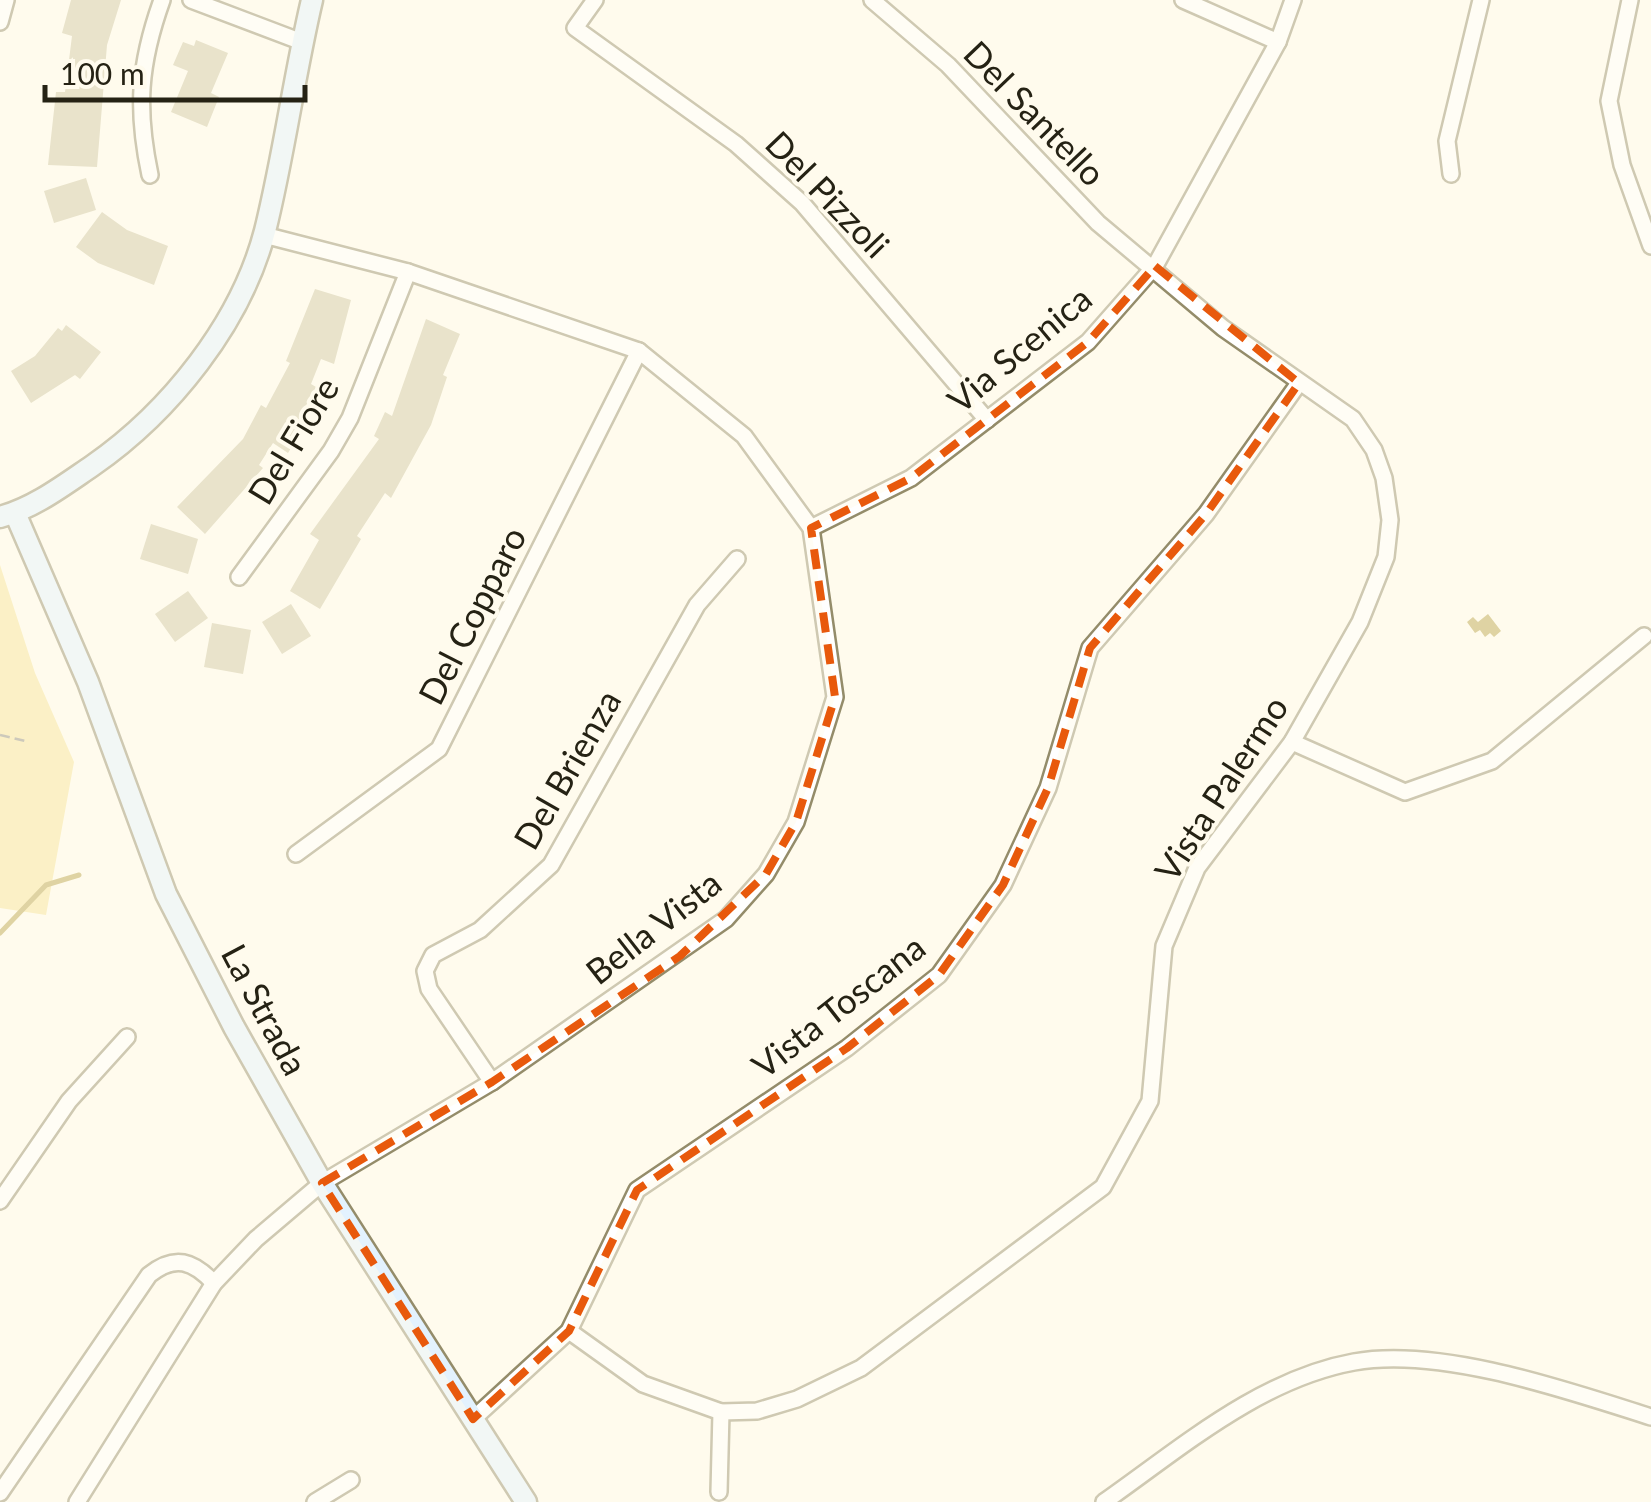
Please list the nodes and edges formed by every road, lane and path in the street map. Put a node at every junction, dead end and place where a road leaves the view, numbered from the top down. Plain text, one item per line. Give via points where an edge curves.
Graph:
1 (6, 0) edge
2 (162, 0) edge
3 (191, 0) edge
4 (312, 0) edge
5 (594, 0) edge
6 (872, 0) edge
7 (1183, 0) edge
8 (1293, 0) edge
9 (1481, 0) edge
10 (1630, 0) edge
11 (0, 22) edge
12 (302, 42) junction
13 (1278, 42) junction
14 (1451, 174) dead end
15 (150, 175) dead end
16 (264, 235) junction
17 (1651, 246) edge
18 (1155, 266) junction
19 (408, 272) junction
20 (639, 351) junction
21 (1299, 383) junction
22 (987, 420) junction
23 (8, 515) edge
24 (811, 528) junction
25 (737, 559) dead end
26 (238, 577) dead end
27 (1644, 636) dead end
28 (0, 736) edge
29 (25, 741) dead end
30 (1292, 742) junction
31 (296, 854) dead end
32 (128, 1037) dead end
33 (492, 1082) junction
34 (322, 1183) junction
35 (0, 1201) edge
36 (214, 1283) junction
37 (569, 1331) junction
38 (721, 1412) junction
39 (1651, 1417) edge
40 (473, 1419) junction
41 (350, 1480) dead end
42 (719, 1492) dead end
43 (0, 1493) edge
44 (77, 1502) edge
45 (315, 1502) edge
46 (526, 1502) edge
47 (1104, 1502) edge

1 - 11 street
2 - 15 street via 144,52 140,126
3 - 12 street
4 - 12 street
5 - 22 street, Del Pizzoli via 575,28 736,144 802,202
6 - 18 street, Del Santello via 948,65 1098,223
7 - 13 street
8 - 13 street, Via Scenica
9 - 14 street via 1447,141
10 - 17 street via 1609,101 1622,165
12 - 16 street
13 - 18 street, Via Scenica
16 - 19 street, Bella Vista
16 - 23 street via 212,342 176,391 106,456
18 - 21 street, Vista Palermo
18 - 22 street, Via Scenica via 1088,342
19 - 20 street, Bella Vista
19 - 26 street, Del Fiore via 350,418
20 - 24 street, Bella Vista via 744,436
20 - 31 street, Del Copparo via 439,749
21 - 30 street, Vista Palermo via 1352,419 1374,450 1390,520 1386,557 1360,622
21 - 37 street, Vista Toscana via 1206,514 1090,648 1048,788 1003,885 939,975 847,1048 637,1190
22 - 24 street, Via Scenica via 911,478
23 - 34 street, La Strada via 88,682 166,894
24 - 33 street, Bella Vista via 835,697 796,822 766,874 726,919
25 - 33 street, Del Brienza via 697,605 551,865 480,930 433,955 426,971 429,989
27 - 30 street via 1492,761 1405,792
28 - 29 path
30 - 38 street, Vista Palermo via 1197,868 1164,946 1150,1101 1103,1186 861,1368 797,1399 757,1411
32 - 35 street via 69,1101
33 - 34 street, Bella Vista
34 - 36 street, Bella Vista
34 - 40 street, La Strada
36 - 43 street via 184,1261 149,1275
36 - 44 street, Bella Vista
37 - 38 street, Vista Palermo via 643,1384
37 - 40 street, Vista Toscana
38 - 42 street
39 - 47 street via 1517,1378 1424,1361 1356,1361 1262,1396
40 - 46 street, La Strada
41 - 45 street

